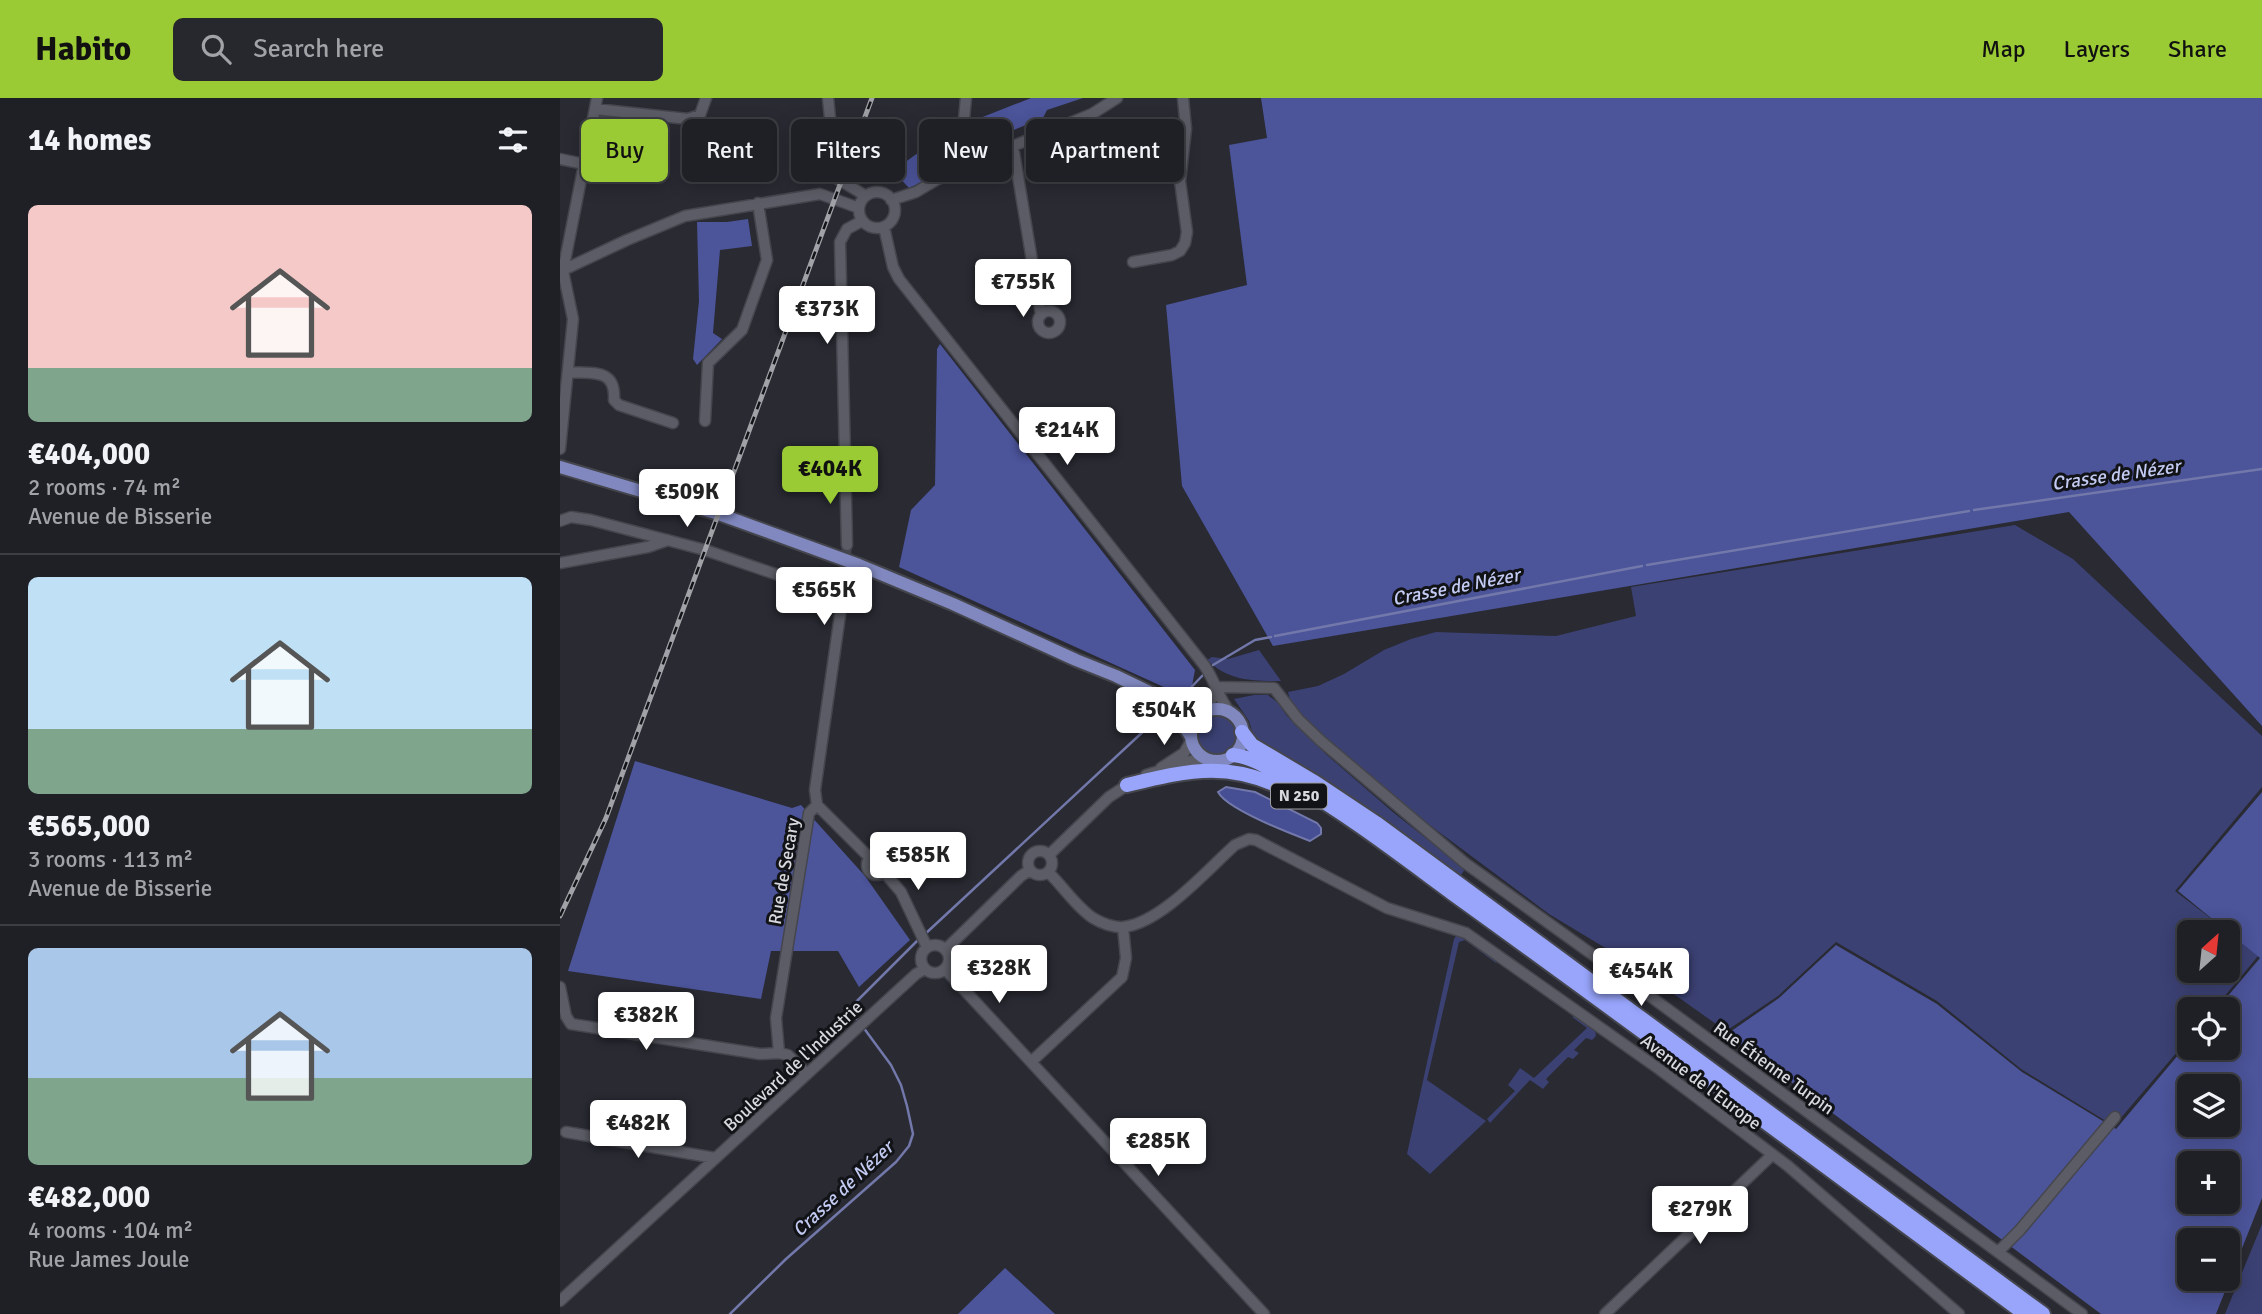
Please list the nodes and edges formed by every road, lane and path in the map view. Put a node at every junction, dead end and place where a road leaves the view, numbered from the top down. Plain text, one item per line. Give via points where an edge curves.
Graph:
1 (597, 98) edge
2 (706, 98) edge
3 (828, 98) edge
4 (966, 98) edge
5 (1117, 98) edge
6 (1183, 98) edge
7 (595, 109) junction
8 (593, 119) edge
9 (964, 119) dead end
10 (1013, 146) junction
11 (560, 159) edge
12 (581, 163) edge
13 (581, 179) edge
14 (866, 196) junction
15 (891, 200) junction
16 (758, 203) junction
17 (859, 208) junction
18 (862, 221) junction
19 (884, 227) junction
20 (1133, 262) dead end
21 (562, 271) edge
22 (1041, 315) dead end
23 (568, 372) junction
24 (705, 421) dead end
25 (673, 423) dead end
26 (560, 449) edge
27 (560, 467) edge
28 (560, 520) edge
29 (669, 539) junction
30 (847, 545) tunnel mouth
31 (560, 563) edge
32 (813, 596) dead end
33 (842, 601) tunnel mouth
34 (1076, 660) junction
35 (1216, 687) junction
36 (1205, 712) junction
37 (1230, 712) junction
38 (1242, 732) junction
39 (1191, 739) junction
40 (1233, 755) junction
41 (1209, 759) junction
42 (1158, 771) junction
43 (1127, 785) junction
44 (817, 805) junction
45 (1049, 855) junction
46 (1030, 870) junction
47 (1048, 872) junction
48 (1450, 891) junction
49 (1123, 927) junction
50 (924, 939) junction
51 (946, 949) junction
52 (925, 969) junction
53 (945, 970) junction
54 (560, 987) edge
55 (779, 1053) junction
56 (1031, 1062) junction
57 (807, 1074) junction
58 (2115, 1117) dead end
59 (566, 1132) dead end
60 (1772, 1156) junction
61 (715, 1158) junction
62 (1998, 1252) junction
63 (560, 1301) edge
64 (2024, 1313) edge
65 (1264, 1314) edge
66 (1605, 1314) edge
67 (1959, 1314) edge
68 (2043, 1314) edge
69 (2082, 1314) edge

1 - 7 street
2 - 7 street via 700,115 688,120
3 - 14 street via 836,178
4 - 9 street
5 - 10 street via 1092,114
6 - 20 street via 1186,129 1180,181 1185,243 1172,256
7 - 8 street
10 - 15 street
10 - 22 street
11 - 12 street
13 - 21 street
14 - 15 street via 881,193
14 - 17 street
15 - 19 street via 894,215
16 - 17 street via 820,194
16 - 21 street via 685,216
16 - 24 street via 767,260 742,330 708,363
17 - 18 street
18 - 19 street via 870,227
18 - 30 street via 847,229 839,242
19 - 35 street via 899,279 1193,650
21 - 23 street via 573,318
23 - 25 street via 601,374 615,386 614,400 619,405
23 - 26 street
27 - 34 main road via 719,514 859,565
28 - 29 street via 591,520
29 - 31 street
29 - 32 street via 781,576 794,589
33 - 44 street, Rue de Secary via 815,790
34 - 36 main road via 1188,711
34 - 39 main road via 1172,716
35 - 36 street
35 - 37 street
35 - 62 street, Rue Étienne Turpin via 1273,688 1321,741 1465,863
36 - 37 main road
36 - 39 main road via 1194,723
37 - 38 main road, N 250
38 - 40 main road
38 - 68 highway, N 250 via 1252,745 1376,823
39 - 41 main road via 1197,751
39 - 42 street via 1184,753
40 - 41 main road
40 - 48 highway, N 250 via 1260,764 1310,793
41 - 42 street
42 - 43 street
43 - 45 street via 1089,814
43 - 48 highway, N 250 via 1201,770 1258,778 1335,817
44 - 50 street via 870,858 869,871 884,872 901,892
44 - 55 street, Rue de Secary via 809,813 776,1018
45 - 46 street via 1034,852 1028,858
45 - 47 street
46 - 47 street via 1037,875
46 - 51 street
47 - 49 street via 1090,916
48 - 64 highway, N 250
49 - 56 street via 1126,958 1122,977
49 - 60 street, Avenue de l'Europe via 1168,906 1235,845 1256,840 1387,908 1466,933 1659,1069
50 - 51 street
50 - 52 street via 921,955
51 - 53 street via 949,962
52 - 53 street via 932,973
52 - 57 street, Boulevard de l'Industrie
53 - 56 street
54 - 55 street via 571,1024 760,1054
55 - 57 street via 788,1055
56 - 65 street
57 - 61 street, Boulevard de l'Industrie
58 - 62 street
59 - 61 street
60 - 66 street
60 - 67 street, Avenue de l'Europe
61 - 63 street, Boulevard de l'Industrie
62 - 69 street, Rue Étienne Turpin

